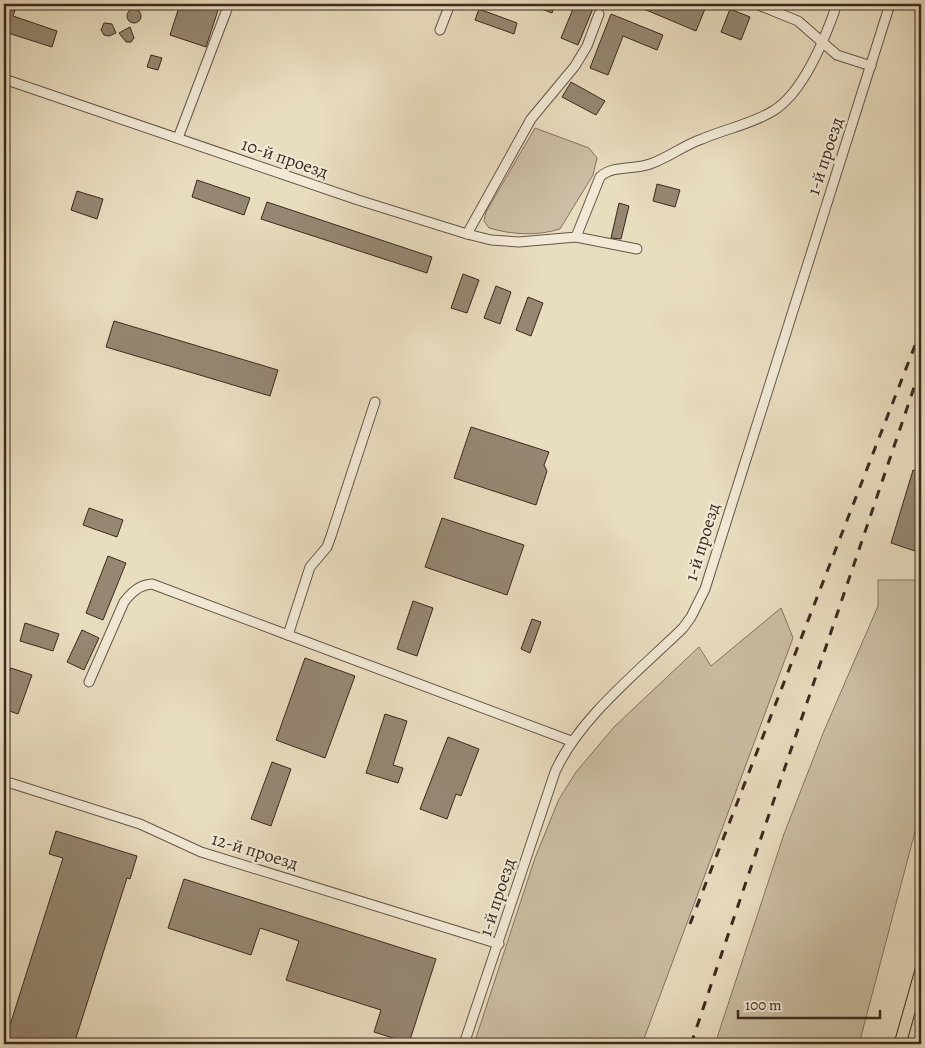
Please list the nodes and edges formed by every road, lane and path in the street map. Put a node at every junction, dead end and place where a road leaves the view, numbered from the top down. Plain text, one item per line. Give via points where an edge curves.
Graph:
1 (229, 4) edge
2 (450, 4) edge
3 (756, 4) edge
4 (838, 4) edge
5 (890, 4) edge
6 (599, 14) dead end
7 (440, 30) dead end
8 (823, 43) junction
9 (871, 66) junction
10 (4, 79) edge
11 (178, 138) junction
12 (467, 234) junction
13 (576, 237) junction
14 (637, 249) dead end
15 (375, 402) dead end
16 (288, 635) junction
17 (89, 682) dead end
18 (571, 741) junction
19 (4, 781) edge
20 (499, 944) junction
21 (921, 970) edge
22 (464, 1044) edge
23 (900, 1044) edge

1 - 11 street
2 - 7 street
3 - 8 street via 798,20
4 - 8 street
5 - 9 street, 1-й проезд
6 - 12 street via 587,46 575,66 531,120
8 - 9 street via 837,55
8 - 13 street via 804,75 775,110 699,140 655,162 605,172 600,177
9 - 18 street, 1-й проезд via 699,603 683,628
10 - 11 street, 10-й проезд
11 - 12 street, 10-й проезд
12 - 13 street, 10-й проезд via 519,242
13 - 14 street, 10-й проезд
15 - 16 street via 331,536 310,567
16 - 17 street via 152,584 144,584 124,602
16 - 18 street
18 - 20 street, 1-й проезд via 555,772
19 - 20 street, 12-й проезд via 140,824 200,852
20 - 22 street, 1-й проезд
21 - 23 main road

